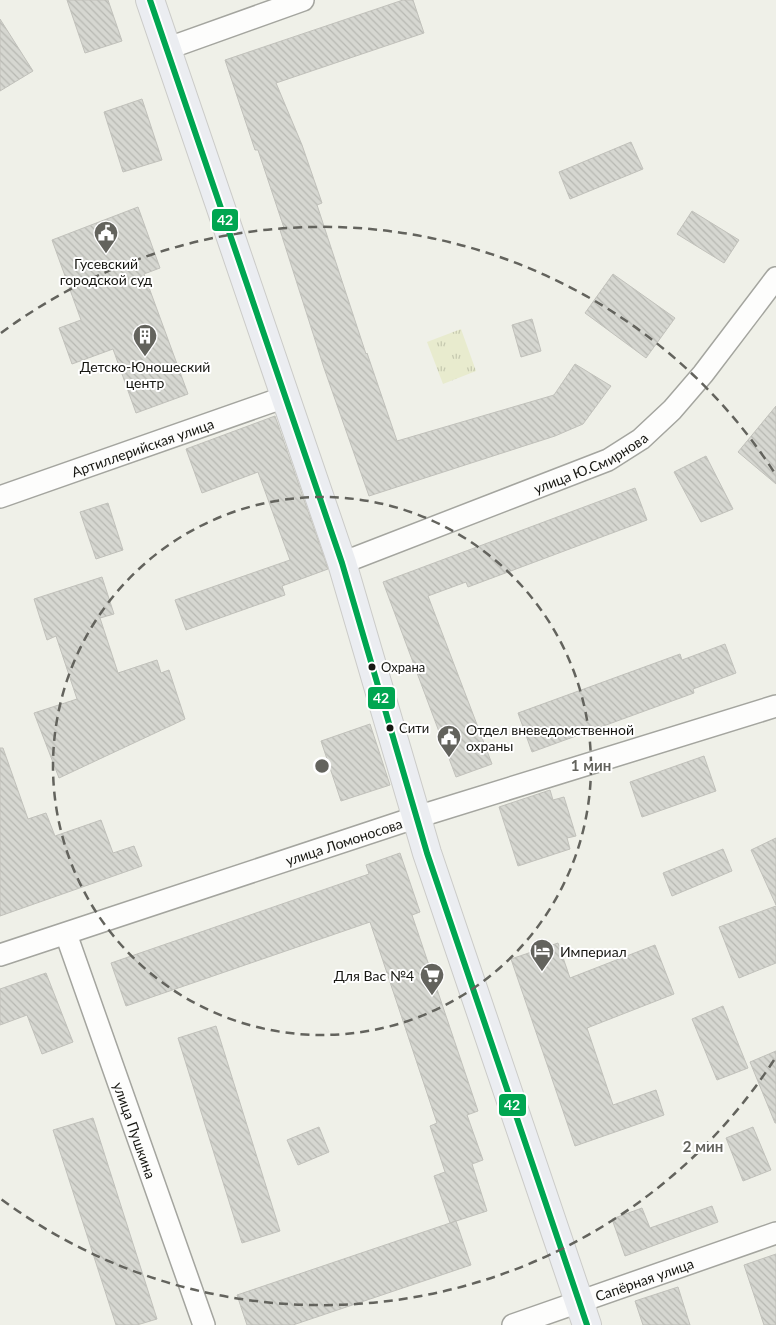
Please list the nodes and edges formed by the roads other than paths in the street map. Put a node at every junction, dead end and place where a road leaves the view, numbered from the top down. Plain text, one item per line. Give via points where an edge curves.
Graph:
1 (150, 0) edge
2 (303, 0) edge
3 (166, 49) junction
4 (776, 278) edge
5 (285, 398) junction
6 (0, 496) edge
7 (342, 563) junction
8 (776, 706) edge
9 (417, 818) junction
10 (66, 934) junction
11 (0, 955) edge
12 (776, 1233) edge
13 (582, 1313) edge
14 (204, 1325) edge
15 (513, 1325) edge

1 - 3 main road
2 - 3 street
3 - 5 main road
4 - 7 street, улица Ю.Смирнова via 703,374 641,439 608,460
5 - 6 street, Артиллерийская улица
5 - 7 main road
7 - 9 main road
8 - 9 street, улица Ломоносова
9 - 10 street, улица Ломоносова
9 - 13 main road
10 - 11 street, улица Ломоносова
10 - 14 street, улица Пушкина
12 - 13 street, Сапёрная улица
13 - 15 street, Сапёрная улица

